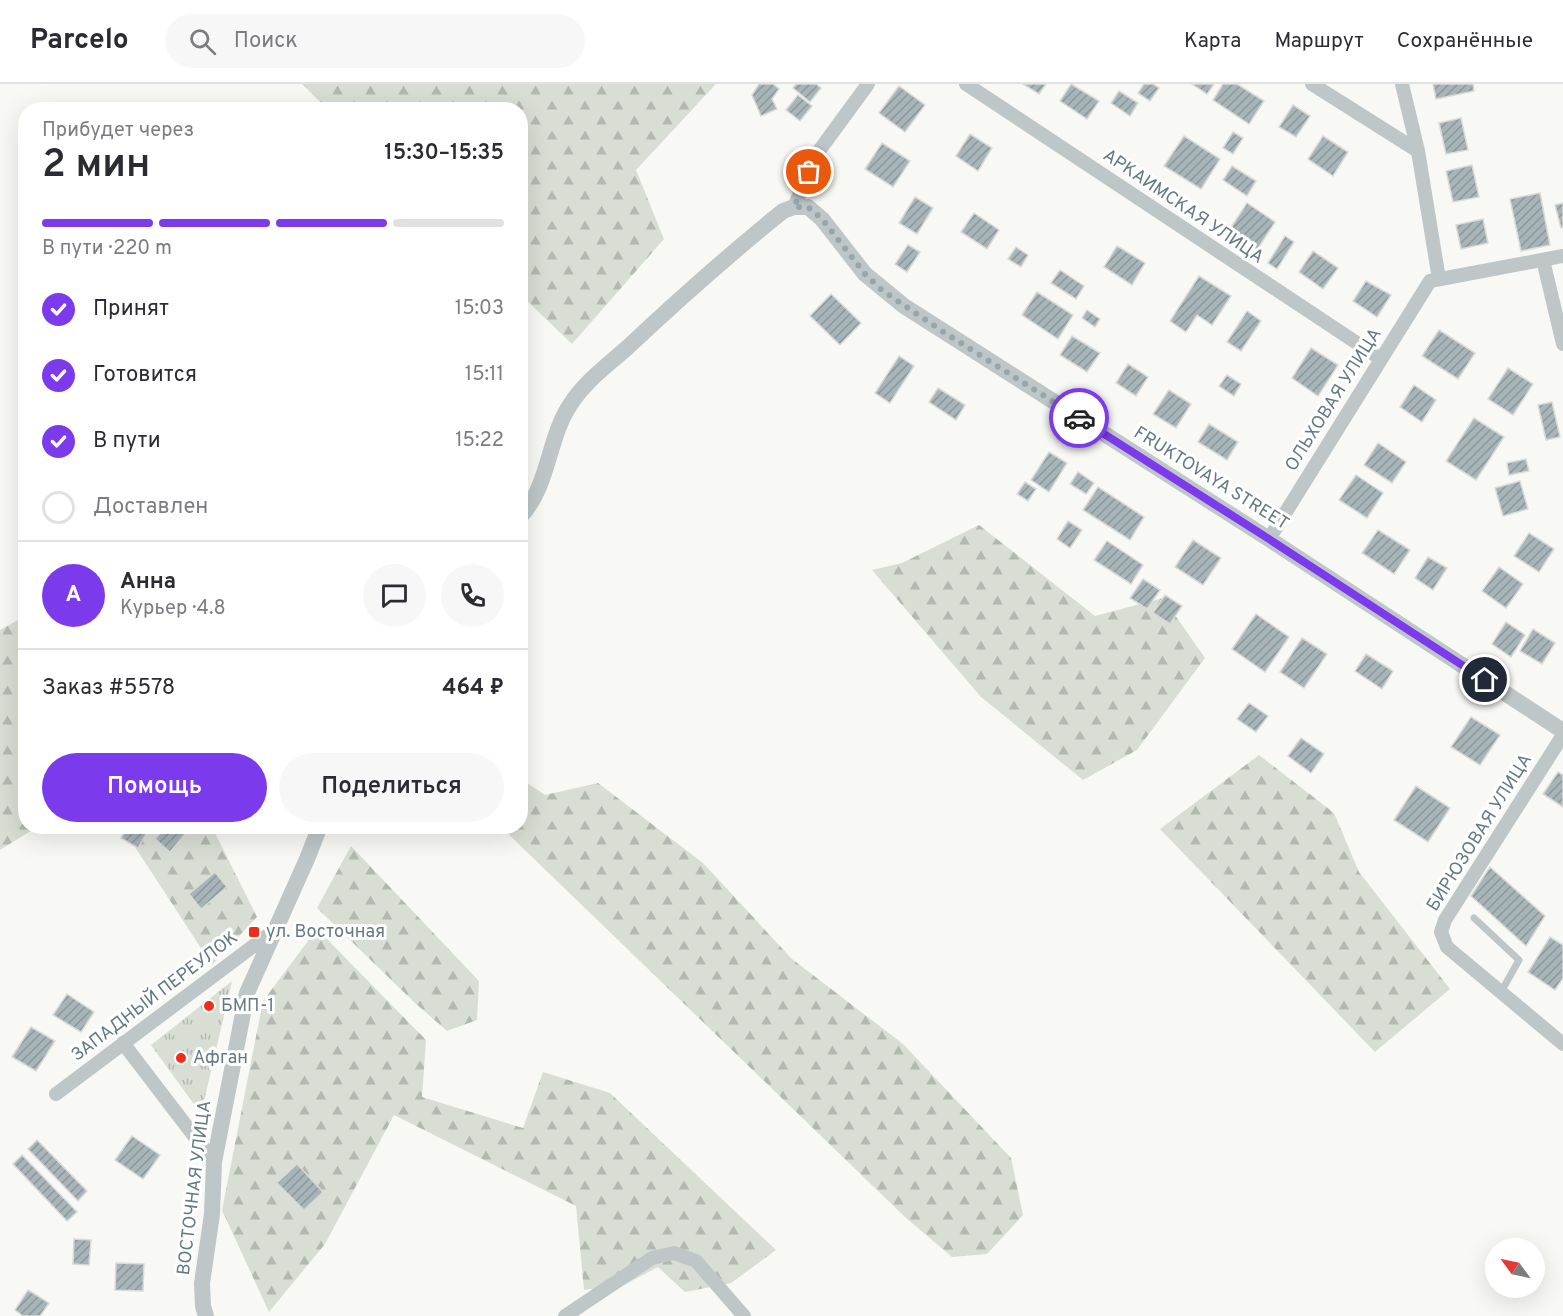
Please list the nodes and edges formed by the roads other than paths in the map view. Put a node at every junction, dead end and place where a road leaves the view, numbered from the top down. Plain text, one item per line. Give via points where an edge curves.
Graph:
1 (868, 84) edge
2 (966, 84) edge
3 (1312, 84) edge
4 (1402, 84) edge
5 (1418, 151) junction
6 (794, 207) junction
7 (1563, 256) edge
8 (1544, 261) junction
9 (1435, 280) junction
10 (1563, 344) edge
11 (1381, 359) junction
12 (528, 508) edge
13 (1269, 539) junction
14 (1563, 733) edge
15 (317, 834) edge
16 (1474, 918) dead end
17 (276, 929) junction
18 (1501, 992) junction
19 (123, 1043) junction
20 (1563, 1044) edge
21 (56, 1094) dead end
22 (214, 1162) junction
23 (206, 1316) edge
24 (565, 1316) edge
25 (744, 1316) edge

1 - 6 street via 816,155
2 - 11 street, АРКАИМСКАЯ УЛИЦА
3 - 5 street
4 - 5 street
5 - 9 street
6 - 12 street via 783,211 645,331 570,404 558,428 545,476
6 - 13 street, FRUKTOVAYA STREET via 808,207 822,219 865,274 904,306
7 - 8 street
8 - 9 street
8 - 10 street
9 - 11 street, ОЛЬХОВАЯ УЛИЦА
11 - 13 street, ОЛЬХОВАЯ УЛИЦА
13 - 14 street, FRUKTOVAYA STREET
14 - 18 street, БИРЮЗОВАЯ УЛИЦА via 1441,932 1447,946
15 - 17 street, ВОСТОЧНАЯ УЛИЦА
16 - 18 lane via 1519,960
17 - 19 street, ЗАПАДНЫЙ ПЕРЕУЛОК
17 - 22 street, ВОСТОЧНАЯ УЛИЦА via 247,993
18 - 20 street, БИРЮЗОВАЯ УЛИЦА
19 - 21 street, ЗАПАДНЫЙ ПЕРЕУЛОК
19 - 22 street
22 - 23 street, ВОСТОЧНАЯ УЛИЦА via 212,1214 202,1282
24 - 25 street via 652,1258 674,1253 696,1261

